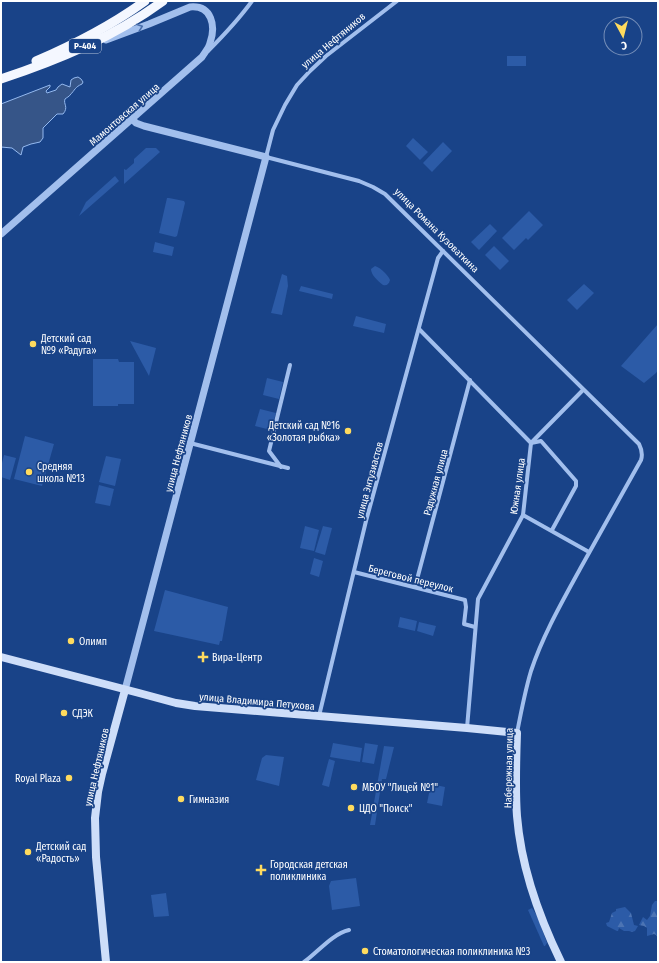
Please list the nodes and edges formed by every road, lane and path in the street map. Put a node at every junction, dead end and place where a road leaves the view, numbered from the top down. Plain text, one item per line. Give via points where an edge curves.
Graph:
1 (145, 1) edge
2 (163, 1) edge
3 (252, 1) edge
4 (397, 1) edge
5 (64, 56) junction
6 (202, 57) junction
7 (1, 76) edge
8 (1, 79) edge
9 (132, 119) junction
10 (266, 157) junction
11 (1, 234) edge
12 (443, 251) junction
13 (419, 329) junction
14 (290, 365) dead end
15 (470, 380) junction
16 (583, 390) junction
17 (190, 443) junction
18 (531, 443) junction
19 (642, 453) joint
20 (282, 467) junction
21 (288, 468) dead end
22 (523, 515) junction
23 (552, 530) junction
24 (589, 552) junction
25 (354, 572) junction
26 (415, 587) junction
27 (475, 627) junction
28 (1, 657) edge
29 (125, 690) junction
30 (319, 716) junction
31 (467, 728) junction
32 (517, 733) junction
33 (349, 930) dead end
34 (106, 962) edge
35 (304, 962) edge
36 (561, 962) edge

1 - 7 highway, Р-404 via 88,36
2 - 5 highway, Р-404 via 120,28
3 - 6 street, Мамонтовская улица via 238,20
4 - 10 street, улица Нефтяников via 326,56 297,85 273,130
5 -> 6 street via 193,7 205,10 213,24 212,37
5 - 8 highway, Р-404
6 - 9 street, Мамонтовская улица
9 - 10 street, улица Романа Кузоваткина via 144,126
9 - 11 street, Мамонтовская улица
10 - 12 street, улица Романа Кузоваткина via 373,187 389,197
10 - 17 street, улица Нефтяников
12 - 13 street, улица Энтузиастов via 438,258
12 - 16 street, улица Романа Кузоваткина
13 - 15 street
13 - 25 street, улица Энтузиастов
14 - 20 street via 269,451
15 - 18 street
15 - 26 street, Радужная улица
16 - 18 street
16 - 19 street, улица Романа Кузоваткина via 639,444
17 - 20 street
17 - 29 street, улица Нефтяников
18 - 22 street, Южная улица
18 - 23 street via 541,441 576,481 576,486
19 - 24 street, Набережная улица via 641,460
20 - 21 street
22 - 23 street
22 - 27 street, Южная улица via 478,600
23 - 24 street
24 - 32 street, Набережная улица via 559,607 537,657 524,698
25 - 26 street, Береговой переулок
25 - 30 street, улица Энтузиастов
26 - 27 street, Береговой переулок via 465,600 464,624
27 - 31 street, Южная улица
28 - 29 main road, улица Владимира Петухова
29 - 30 main road, улица Владимира Петухова via 195,706
29 - 34 main road, улица Нефтяников via 102,774 95,818 96,862
30 - 31 main road, улица Владимира Петухова
31 - 32 main road, улица Владимира Петухова
32 - 36 main road, Набережная улица via 516,794 520,842 536,900
33 - 35 street via 336,935

